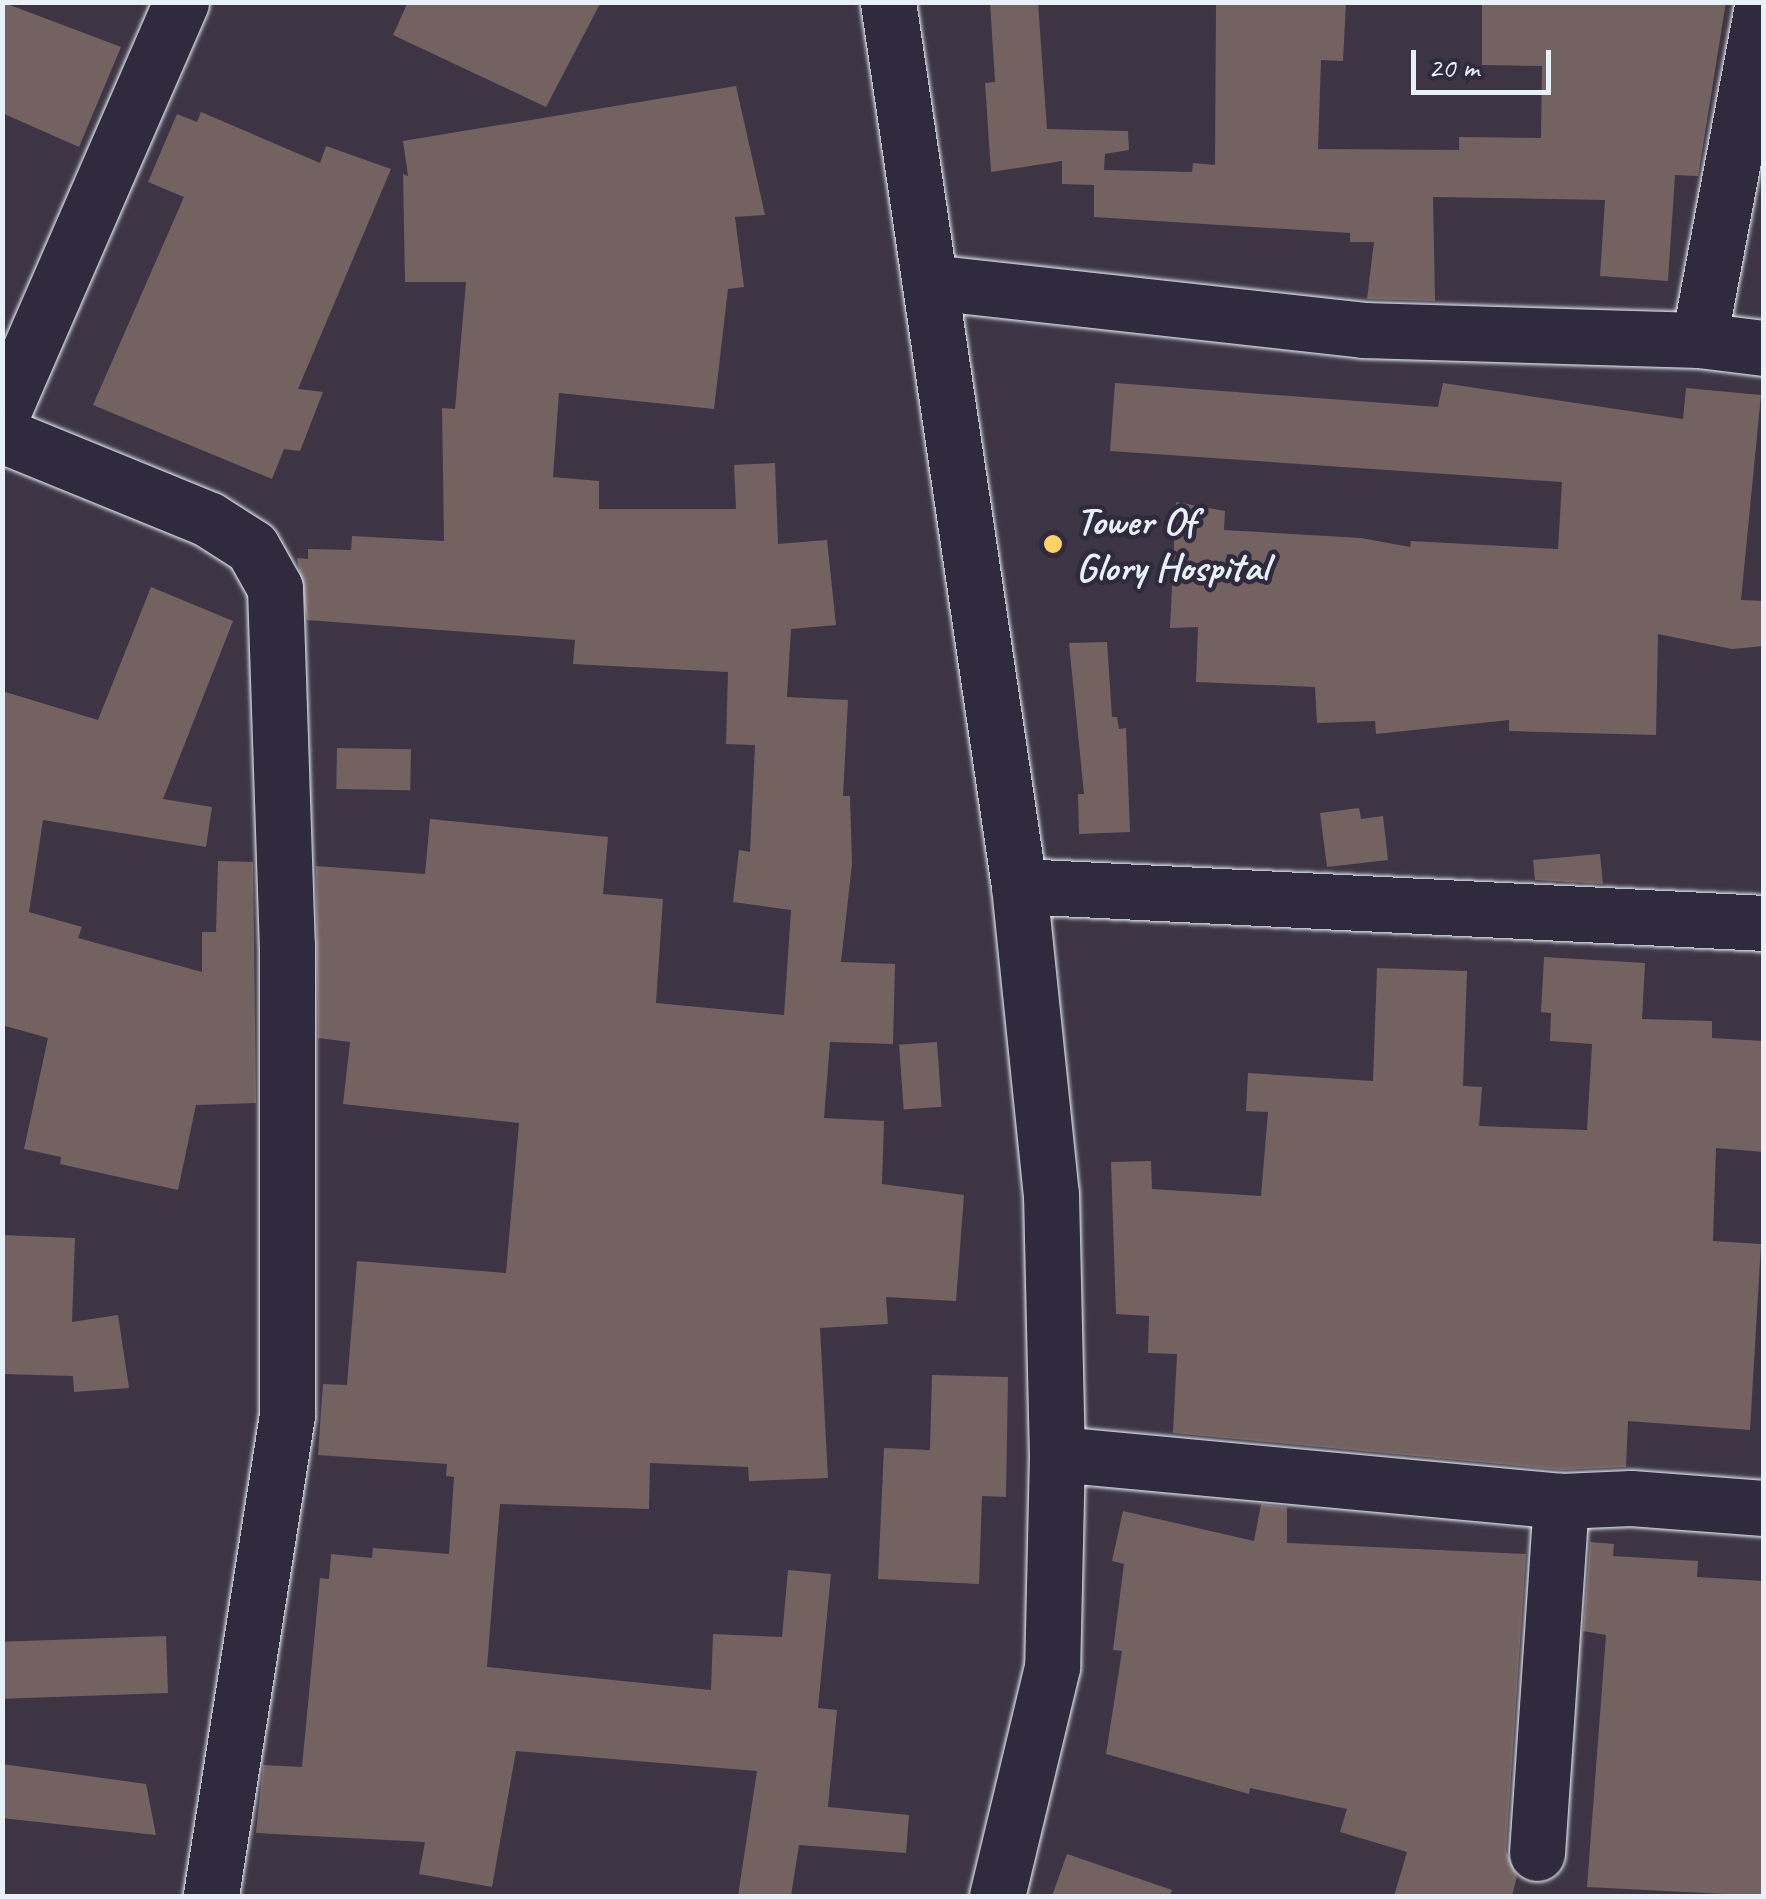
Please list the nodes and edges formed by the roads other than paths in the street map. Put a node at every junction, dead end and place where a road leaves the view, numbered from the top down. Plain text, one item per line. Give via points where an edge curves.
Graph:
1 (181, 2) edge
2 (888, 2) edge
3 (1764, 2) edge
4 (930, 282) junction
5 (1698, 340) junction
6 (1764, 348) edge
7 (2, 414) edge
8 (2, 435) edge
9 (1020, 886) junction
10 (1764, 923) edge
11 (1057, 1454) junction
12 (1562, 1501) junction
13 (1764, 1508) edge
14 (1538, 1853) dead end
15 (212, 1896) edge
16 (997, 1896) edge

1 - 7 street
2 - 4 street
3 - 5 street
4 - 5 street via 1363,330
4 - 9 street
5 - 6 street
8 - 15 street via 208,519 252,547 275,588 288,945 286,1415
9 - 10 street
9 - 11 street via 1051,1194
11 - 12 street
11 - 16 street via 1052,1666
12 - 13 street via 1631,1498
12 - 14 street

